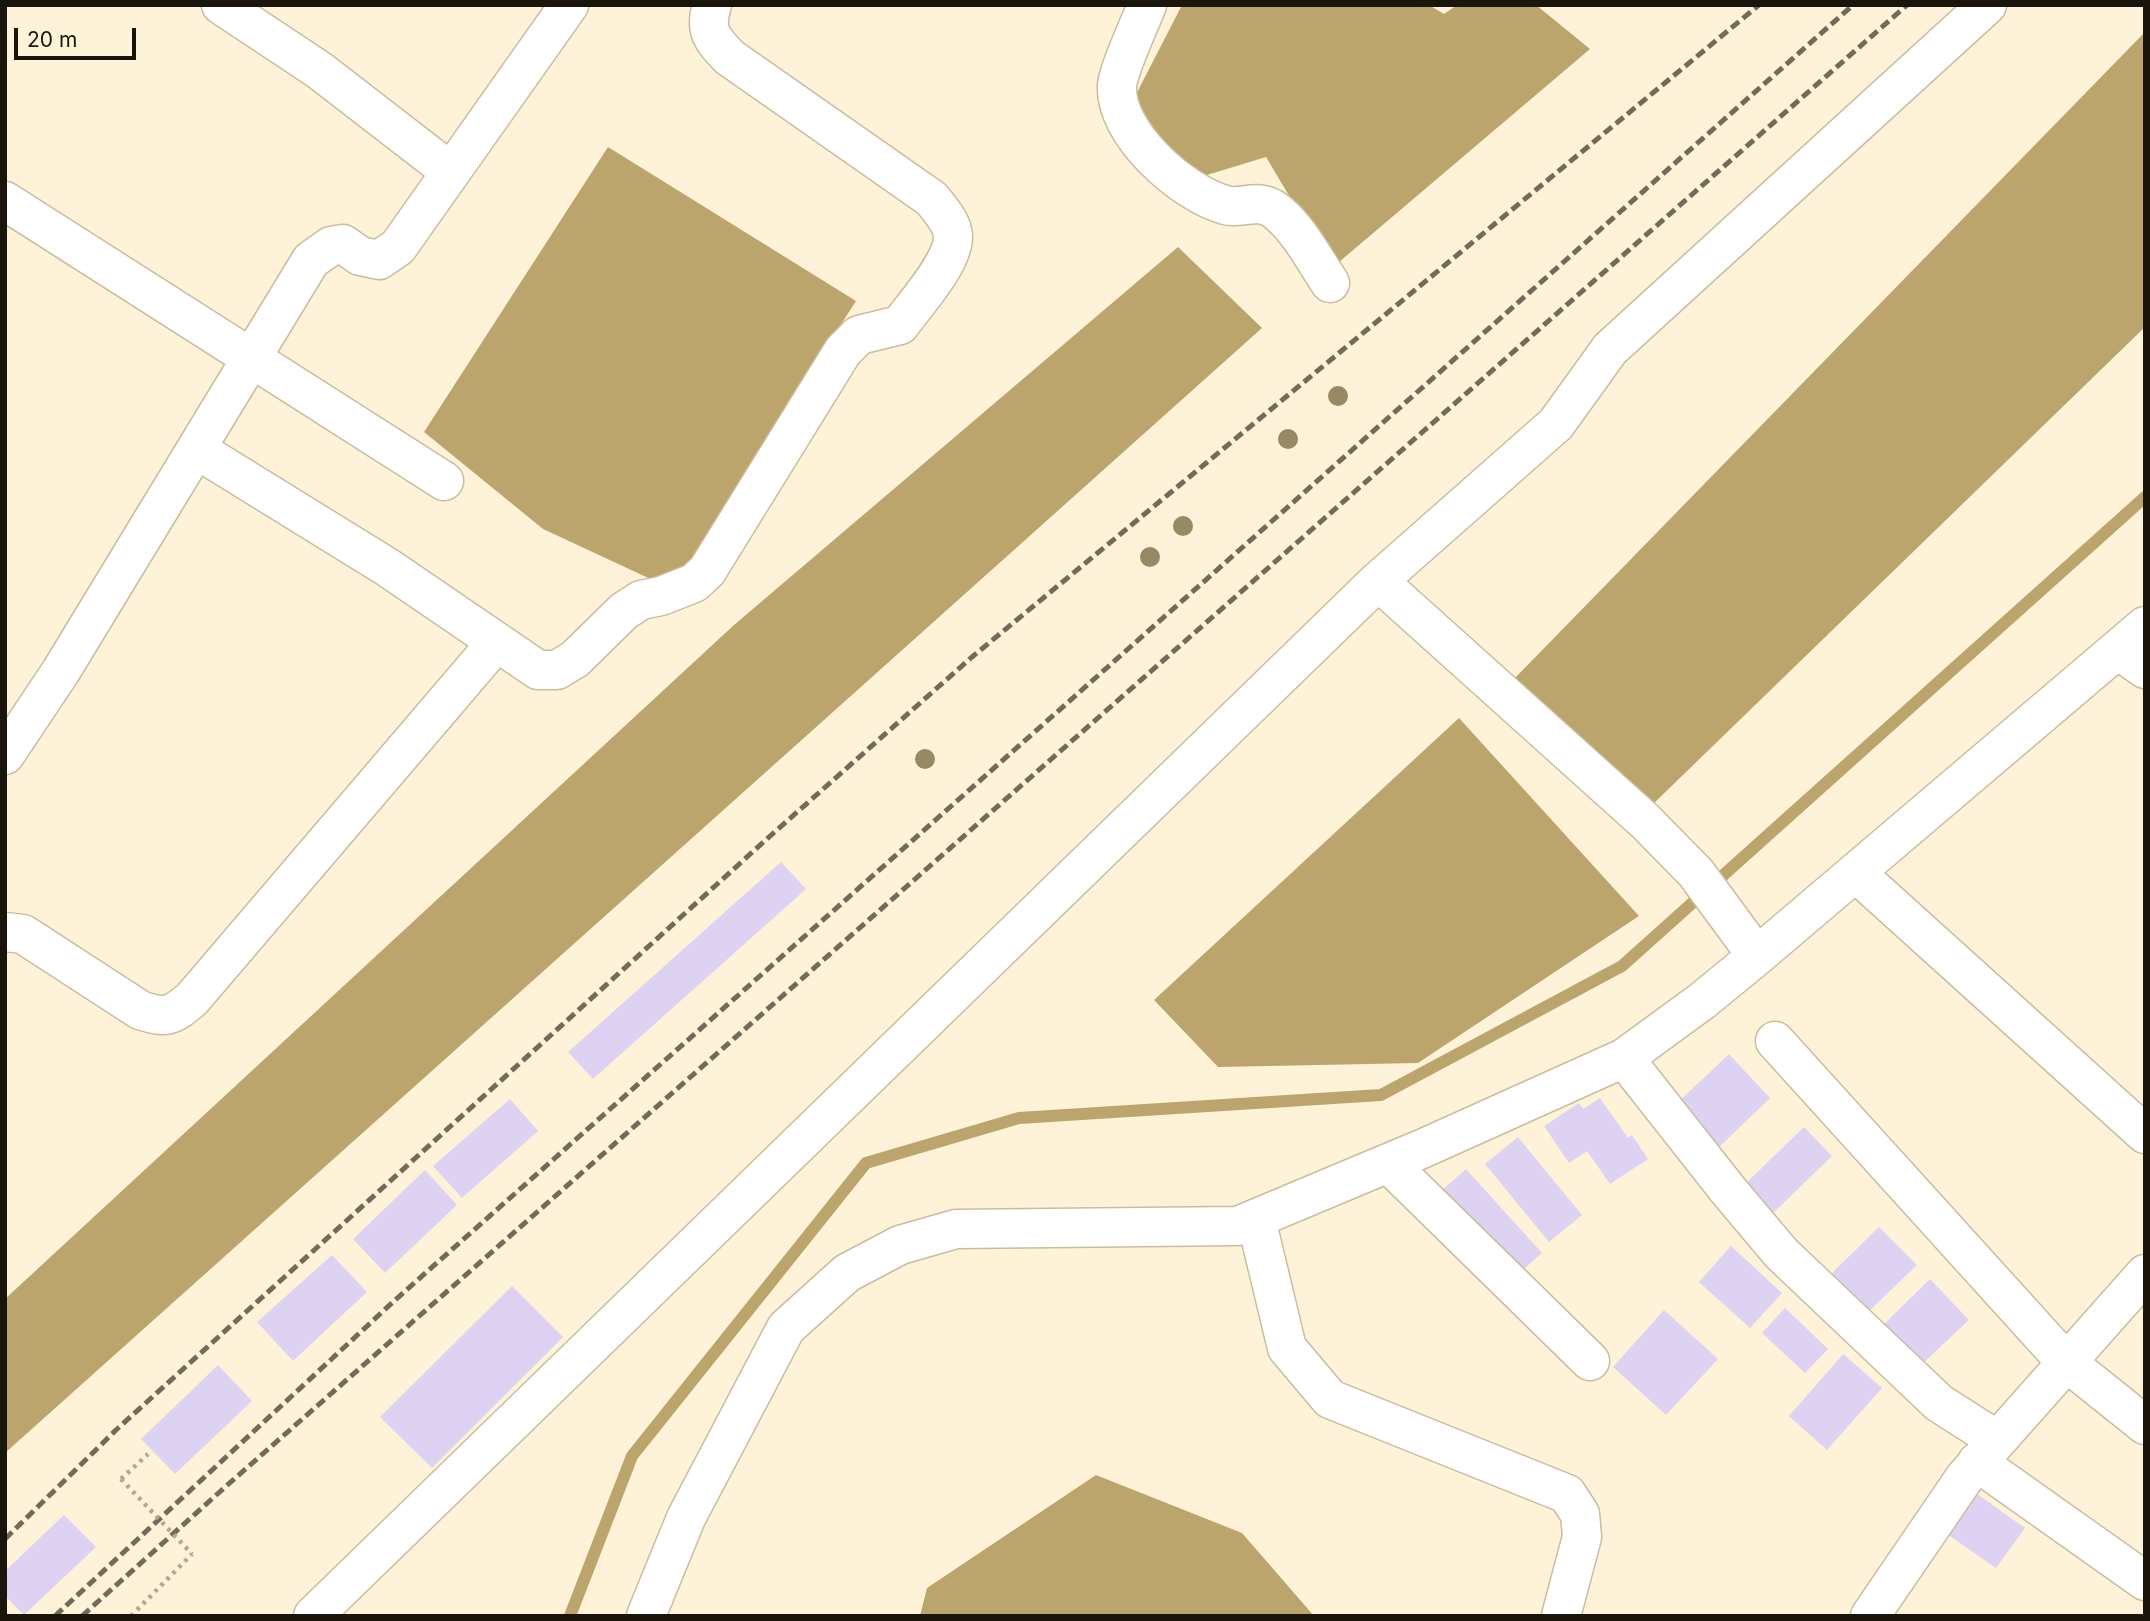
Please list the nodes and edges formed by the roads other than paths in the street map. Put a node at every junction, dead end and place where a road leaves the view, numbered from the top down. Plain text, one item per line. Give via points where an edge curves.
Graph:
1 (221, 5) edge
2 (569, 5) edge
3 (712, 5) edge
4 (1147, 5) edge
5 (1987, 5) edge
6 (451, 172) junction
7 (5, 201) edge
8 (1330, 283) dead end
9 (251, 358) junction
10 (196, 449) junction
11 (444, 481) dead end
12 (1378, 581) junction
13 (496, 643) junction
14 (2136, 648) edge
15 (5, 755) edge
16 (1856, 873) junction
17 (5, 933) edge
18 (1757, 956) junction
19 (1775, 1041) dead end
20 (1624, 1058) junction
21 (2145, 1134) edge
22 (1388, 1163) junction
23 (1256, 1219) junction
24 (2145, 1274) edge
25 (1590, 1361) dead end
26 (2065, 1361) junction
27 (2145, 1425) edge
28 (1987, 1451) junction
29 (2145, 1581) edge
30 (313, 1616) edge
31 (646, 1616) edge
32 (1561, 1616) edge
33 (1870, 1616) edge

1 - 6 street via 319,70
2 - 6 street
3 - 13 street via 708,19 711,38 729,57 932,199 953,236 949,256 900,325 859,335 843,351 707,571 694,583 641,600 557,670 538,670
4 - 8 street via 1117,83 1119,109 1132,132 1166,170 1198,194 1228,207 1254,203 1275,209
5 - 12 street via 1610,349 1556,424
6 - 9 street via 398,247 379,260 360,256 343,244 331,246 311,260
7 - 9 street
9 - 10 street
9 - 11 street
10 - 13 street via 387,566
10 - 15 street
12 - 18 street via 1645,821 1696,873
12 - 30 street
13 - 17 street via 192,999 175,1013 159,1016 140,1010 23,934
14 - 16 street
16 - 18 street
16 - 21 street
18 - 20 street
19 - 26 street
20 - 22 street
20 - 28 street via 1781,1253
22 - 23 street
22 - 25 street
23 - 31 street via 1238,1226 956,1229 900,1245 847,1273 786,1328 686,1518
23 - 32 street via 1287,1349 1329,1399 1567,1494 1580,1514 1582,1537
24 - 26 street
26 - 27 street
26 - 28 street
28 - 29 street
28 - 33 street

